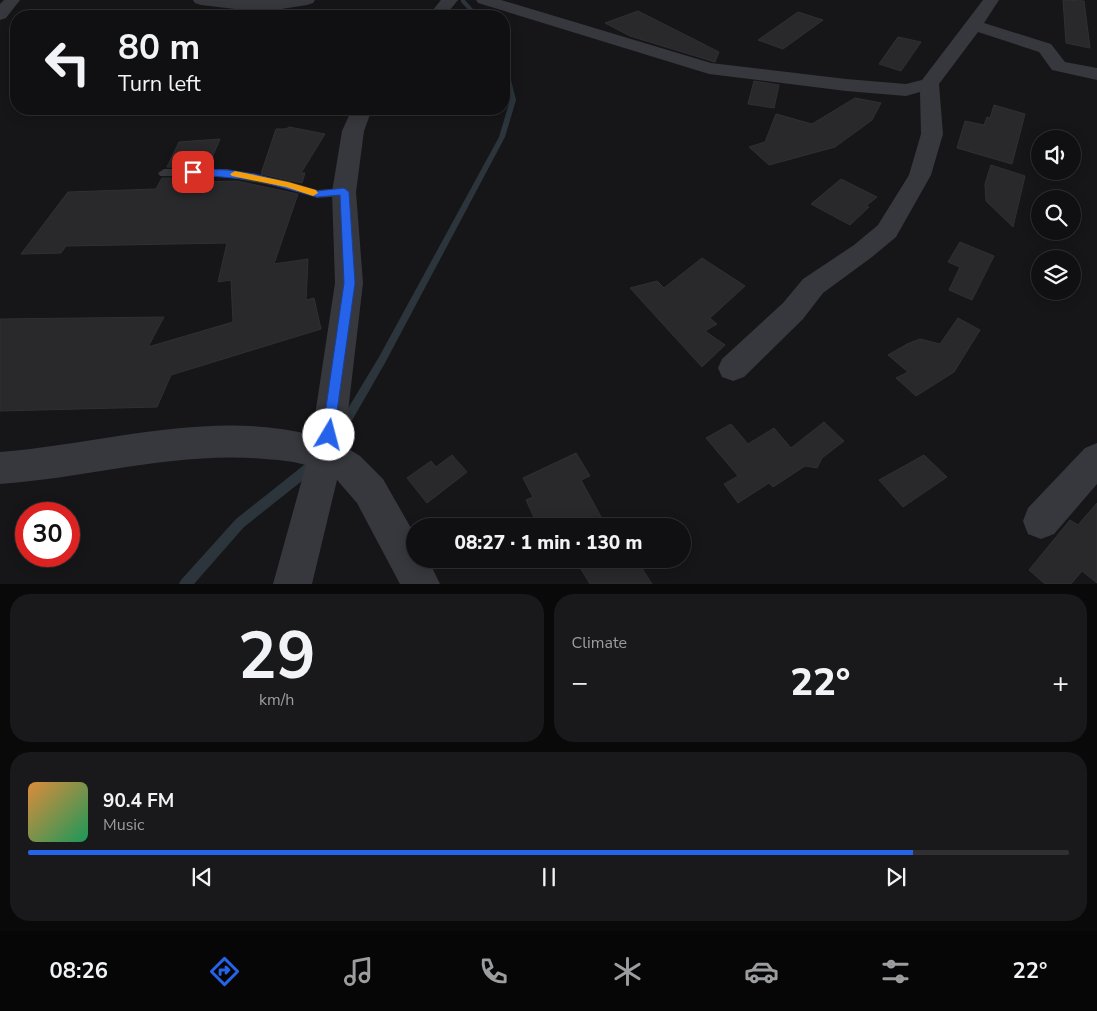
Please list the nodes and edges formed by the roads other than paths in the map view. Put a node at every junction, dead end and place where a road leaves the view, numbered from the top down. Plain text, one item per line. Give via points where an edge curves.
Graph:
1 (12, 0) edge
2 (201, 0) edge
3 (307, 0) edge
4 (450, 0) edge
5 (484, 0) edge
6 (991, 0) edge
7 (441, 10) edge
8 (0, 15) edge
9 (974, 24) junction
10 (1097, 74) edge
11 (928, 84) junction
12 (360, 115) edge
13 (164, 173) dead end
14 (344, 192) junction
15 (733, 368) dead end
16 (326, 454) junction
17 (1097, 459) edge
18 (0, 468) edge
19 (1041, 521) dead end
20 (292, 584) edge
21 (421, 584) edge

1 - 8 street
2 - 3 street via 269,6
4 - 7 street
5 - 11 street via 709,68 906,90
6 - 9 street
9 - 10 street via 1045,48 1059,66
9 - 11 street
11 - 15 street via 932,134 920,175 887,231 813,286 793,311
12 - 14 street
13 - 14 lane via 227,173 317,194
14 - 16 street via 349,283
16 - 18 street via 295,446 237,441 168,445 42,465
16 - 20 street
16 - 21 street via 348,468 370,491
17 - 19 street

